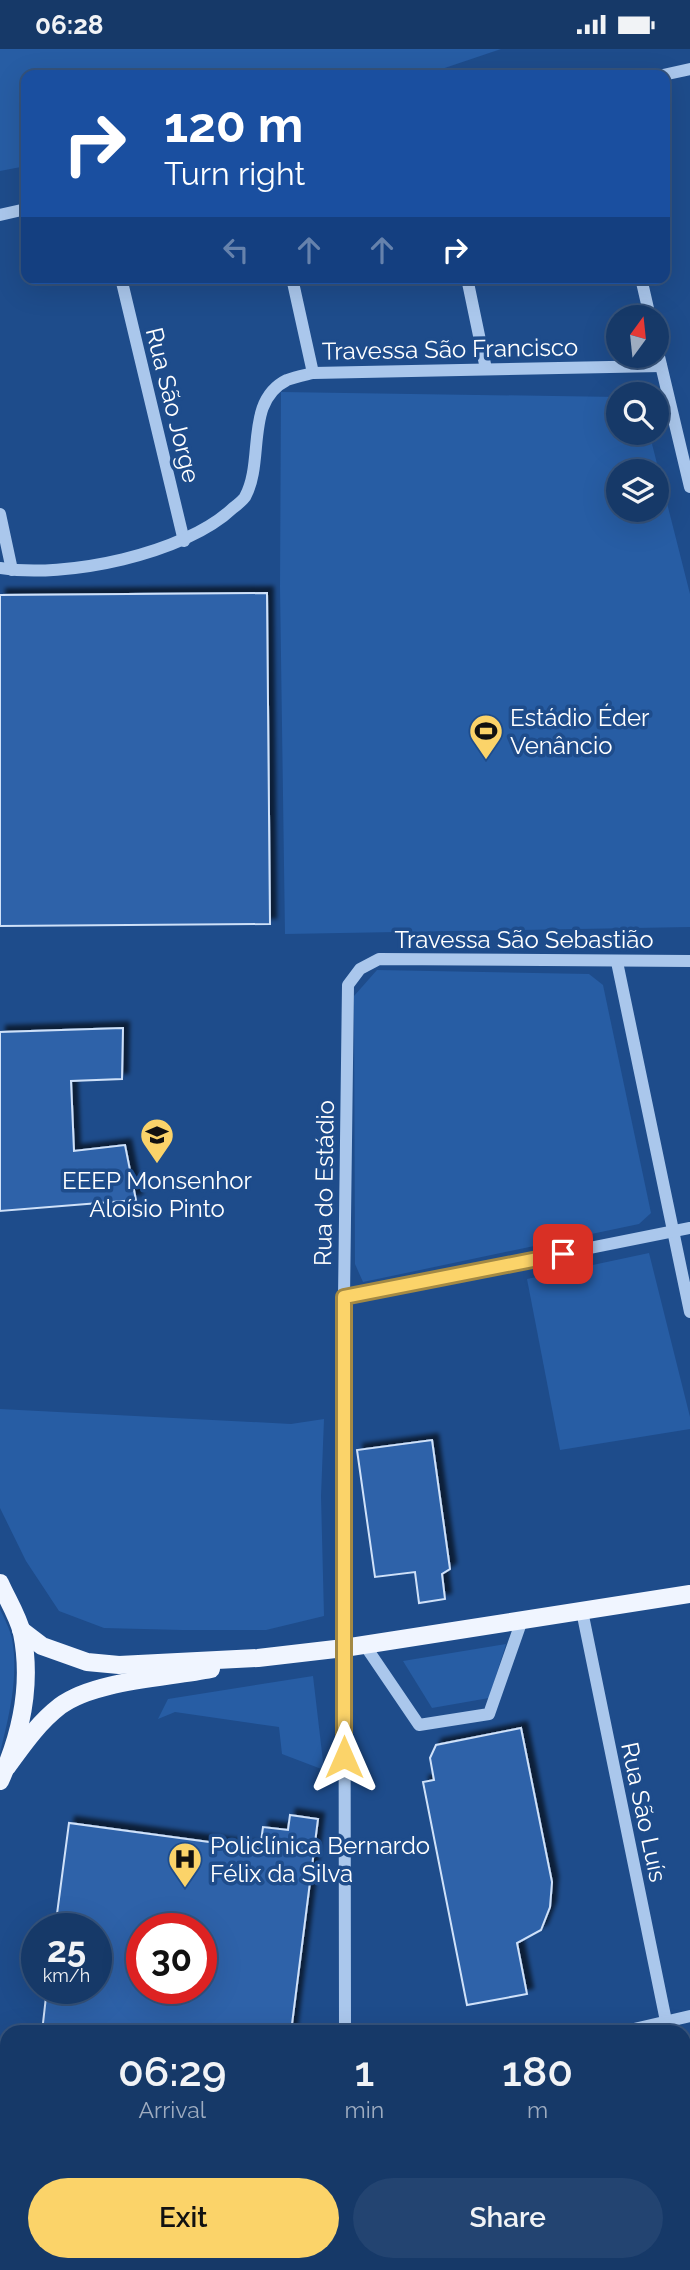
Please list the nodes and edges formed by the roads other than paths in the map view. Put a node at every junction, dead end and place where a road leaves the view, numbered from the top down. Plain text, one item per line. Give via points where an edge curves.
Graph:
1 (690, 69) edge
2 (670, 73) edge
3 (21, 210) edge
4 (0, 215) edge
5 (122, 284) edge
6 (293, 284) edge
7 (468, 284) edge
8 (642, 284) edge
9 (647, 305) edge
10 (606, 367) edge
11 (662, 368) edge
12 (486, 369) junction
13 (313, 373) junction
14 (686, 448) edge
15 (690, 487) edge
16 (0, 514) edge
17 (184, 541) junction
18 (6, 569) edge
19 (690, 961) edge
20 (617, 962) junction
21 (360, 969) joint
22 (690, 1228) edge
23 (673, 1232) junction
24 (344, 1297) junction
25 (690, 1312) edge
26 (0, 1583) edge
27 (690, 1594) edge
28 (582, 1611) junction
29 (522, 1620) junction
30 (21, 1630) junction
31 (364, 1644) junction
32 (344, 1648) junction
33 (258, 1658) junction
34 (3, 1774) edge
35 (690, 2016) edge
36 (666, 2021) junction
37 (345, 2025) edge
38 (650, 2025) edge

1 - 2 street
3 - 4 street
5 - 17 street, Rua São Jorge
6 - 13 street
7 - 12 street
8 - 9 street
10 - 12 street, Travessa São Francisco
11 - 14 street
12 - 13 street, Travessa São Francisco
13 - 17 street, Travessa São Francisco via 271,392 261,410 244,498 223,518
14 - 15 street
16 - 18 street
17 - 18 street via 111,563
19 - 20 street, Travessa São Sebastião
20 - 21 street, Travessa São Sebastião via 379,959
20 - 23 street
21 - 24 street, Rua do Estádio via 348,985
22 - 23 street
23 - 24 street
23 - 25 street
24 - 32 street, Rua do Estádio
26 - 30 main road
27 - 28 main road
28 - 29 main road
28 - 36 street, Rua São Luís
29 - 31 main road
29 - 31 street via 489,1714 466,1718 419,1725
30 - 33 main road via 42,1646 87,1662 119,1665
30 - 34 main road via 27,1675 23,1714
31 - 32 main road
32 - 33 main road
32 - 37 street, Rua do Estádio
33 - 34 main road via 88,1692 61,1705 38,1726
35 - 36 street
36 - 38 street

